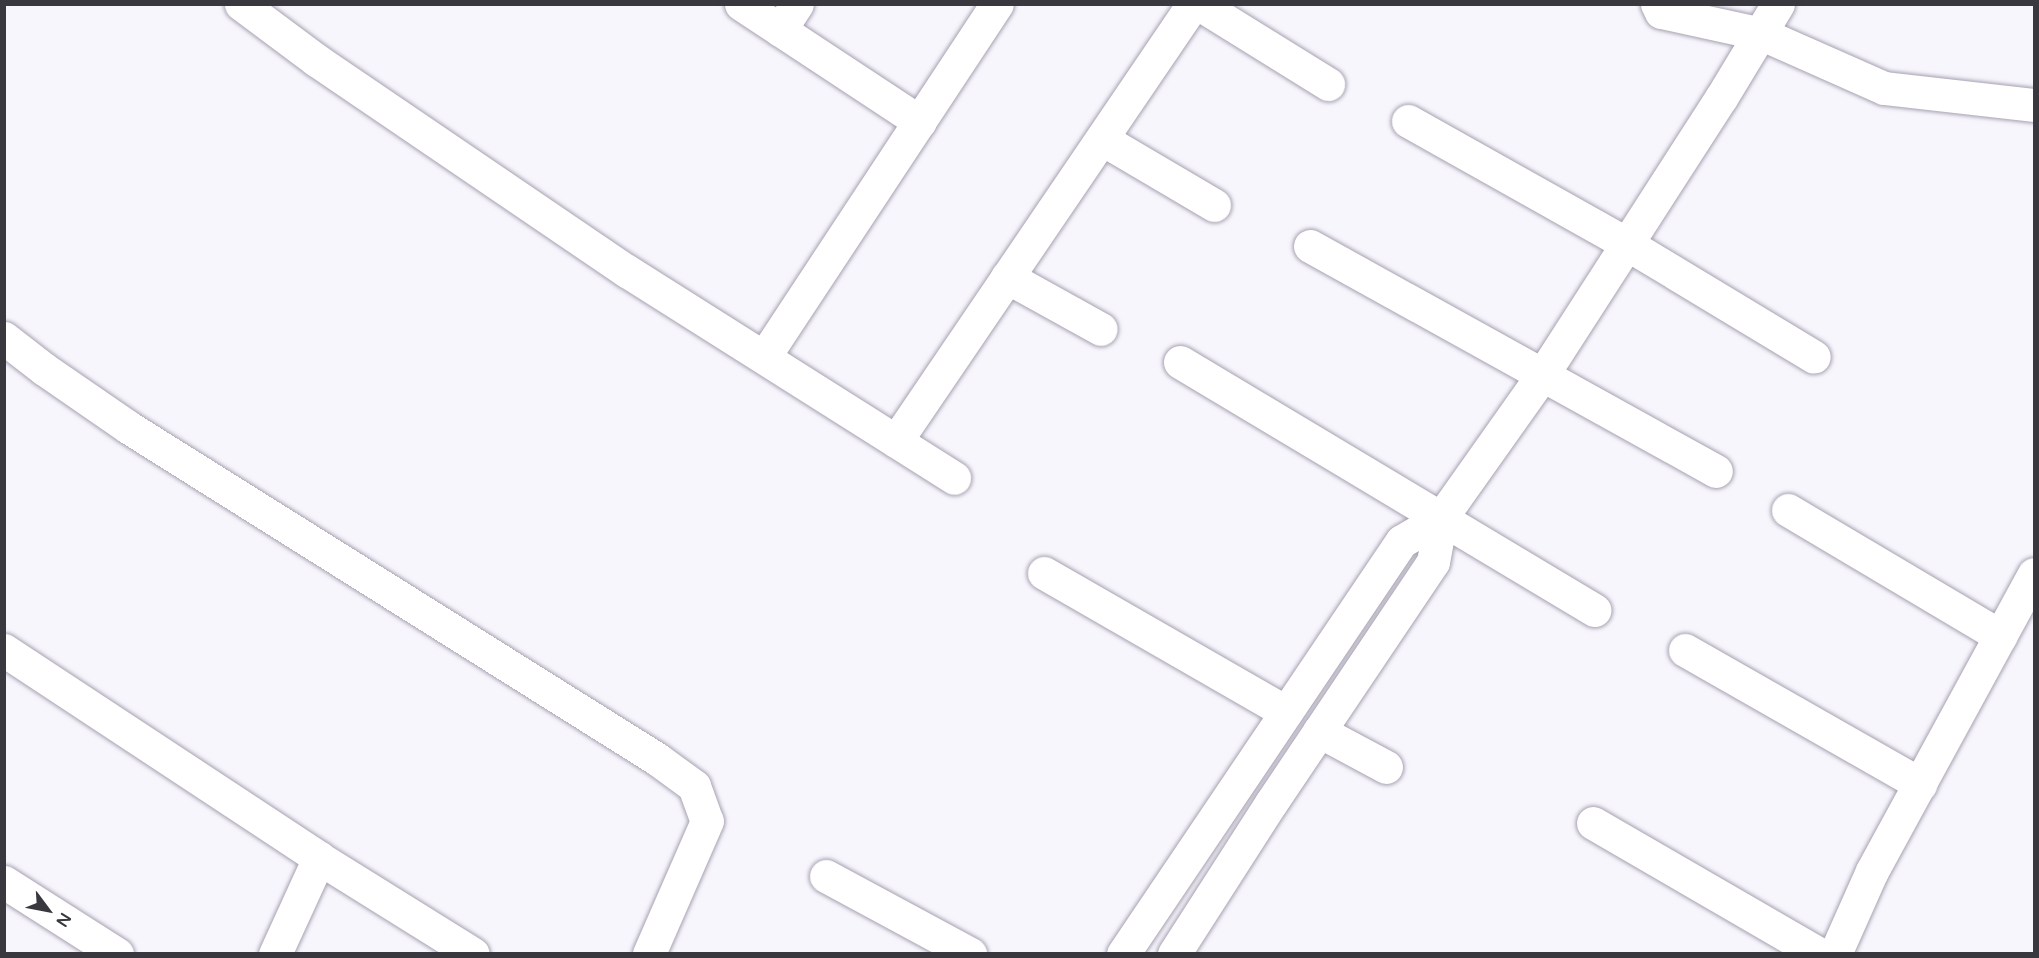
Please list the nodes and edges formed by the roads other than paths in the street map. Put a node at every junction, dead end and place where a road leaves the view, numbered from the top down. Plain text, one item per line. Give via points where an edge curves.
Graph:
1 (241, 4) edge
2 (741, 4) edge
3 (997, 4) edge
4 (1193, 4) edge
5 (1199, 4) edge
6 (1657, 4) edge
7 (1778, 4) edge
8 (789, 17) edge
9 (1762, 33) junction
10 (1328, 84) dead end
11 (2034, 105) edge
12 (1408, 121) dead end
13 (920, 122) junction
14 (1101, 139) junction
15 (1214, 205) dead end
16 (1627, 244) junction
17 (1310, 246) dead end
18 (1007, 277) junction
19 (1101, 329) dead end
20 (4, 338) edge
21 (764, 357) junction
22 (1814, 357) dead end
23 (1180, 362) dead end
24 (1543, 375) junction
25 (896, 441) junction
26 (1716, 471) dead end
27 (954, 478) dead end
28 (1788, 510) dead end
29 (1441, 518) junction
30 (1044, 573) dead end
31 (2034, 574) edge
32 (1594, 610) dead end
33 (2000, 636) junction
34 (4, 650) edge
35 (1685, 650) dead end
36 (1286, 712) junction
37 (1320, 731) junction
38 (1386, 767) dead end
39 (1920, 784) junction
40 (1593, 823) dead end
41 (319, 858) junction
42 (826, 876) dead end
43 (4, 882) edge
44 (459, 950) edge
45 (958, 951) edge
46 (117, 954) edge
47 (275, 954) edge
48 (649, 954) edge
49 (1123, 954) edge
50 (1174, 954) edge
51 (1819, 954) edge
52 (1835, 954) edge

1 - 21 street via 316,60 608,258
2 - 8 street
3 - 13 street
4 - 14 street
5 - 10 street
6 - 9 street via 1661,12
7 - 9 street
8 - 13 street
9 - 11 street via 1884,88
9 - 16 street
12 - 16 street
13 - 21 street
14 - 15 street
14 - 18 street
16 - 22 street
16 - 24 street
17 - 24 street
18 - 19 street
18 - 25 street
20 - 48 street via 128,427 694,786 707,821
21 - 25 street
23 - 29 street
24 - 26 street
24 - 29 street
25 - 27 street
28 - 33 street
29 - 32 street
29 - 36 street via 1402,541
29 - 37 street via 1433,562
30 - 36 street
31 - 33 street
33 - 39 street
34 - 41 street
35 - 39 street
36 - 49 street
37 - 38 street
37 - 50 street
39 - 52 street via 1872,872
40 - 51 street
41 - 44 street
41 - 47 street
42 - 45 street
43 - 46 street

